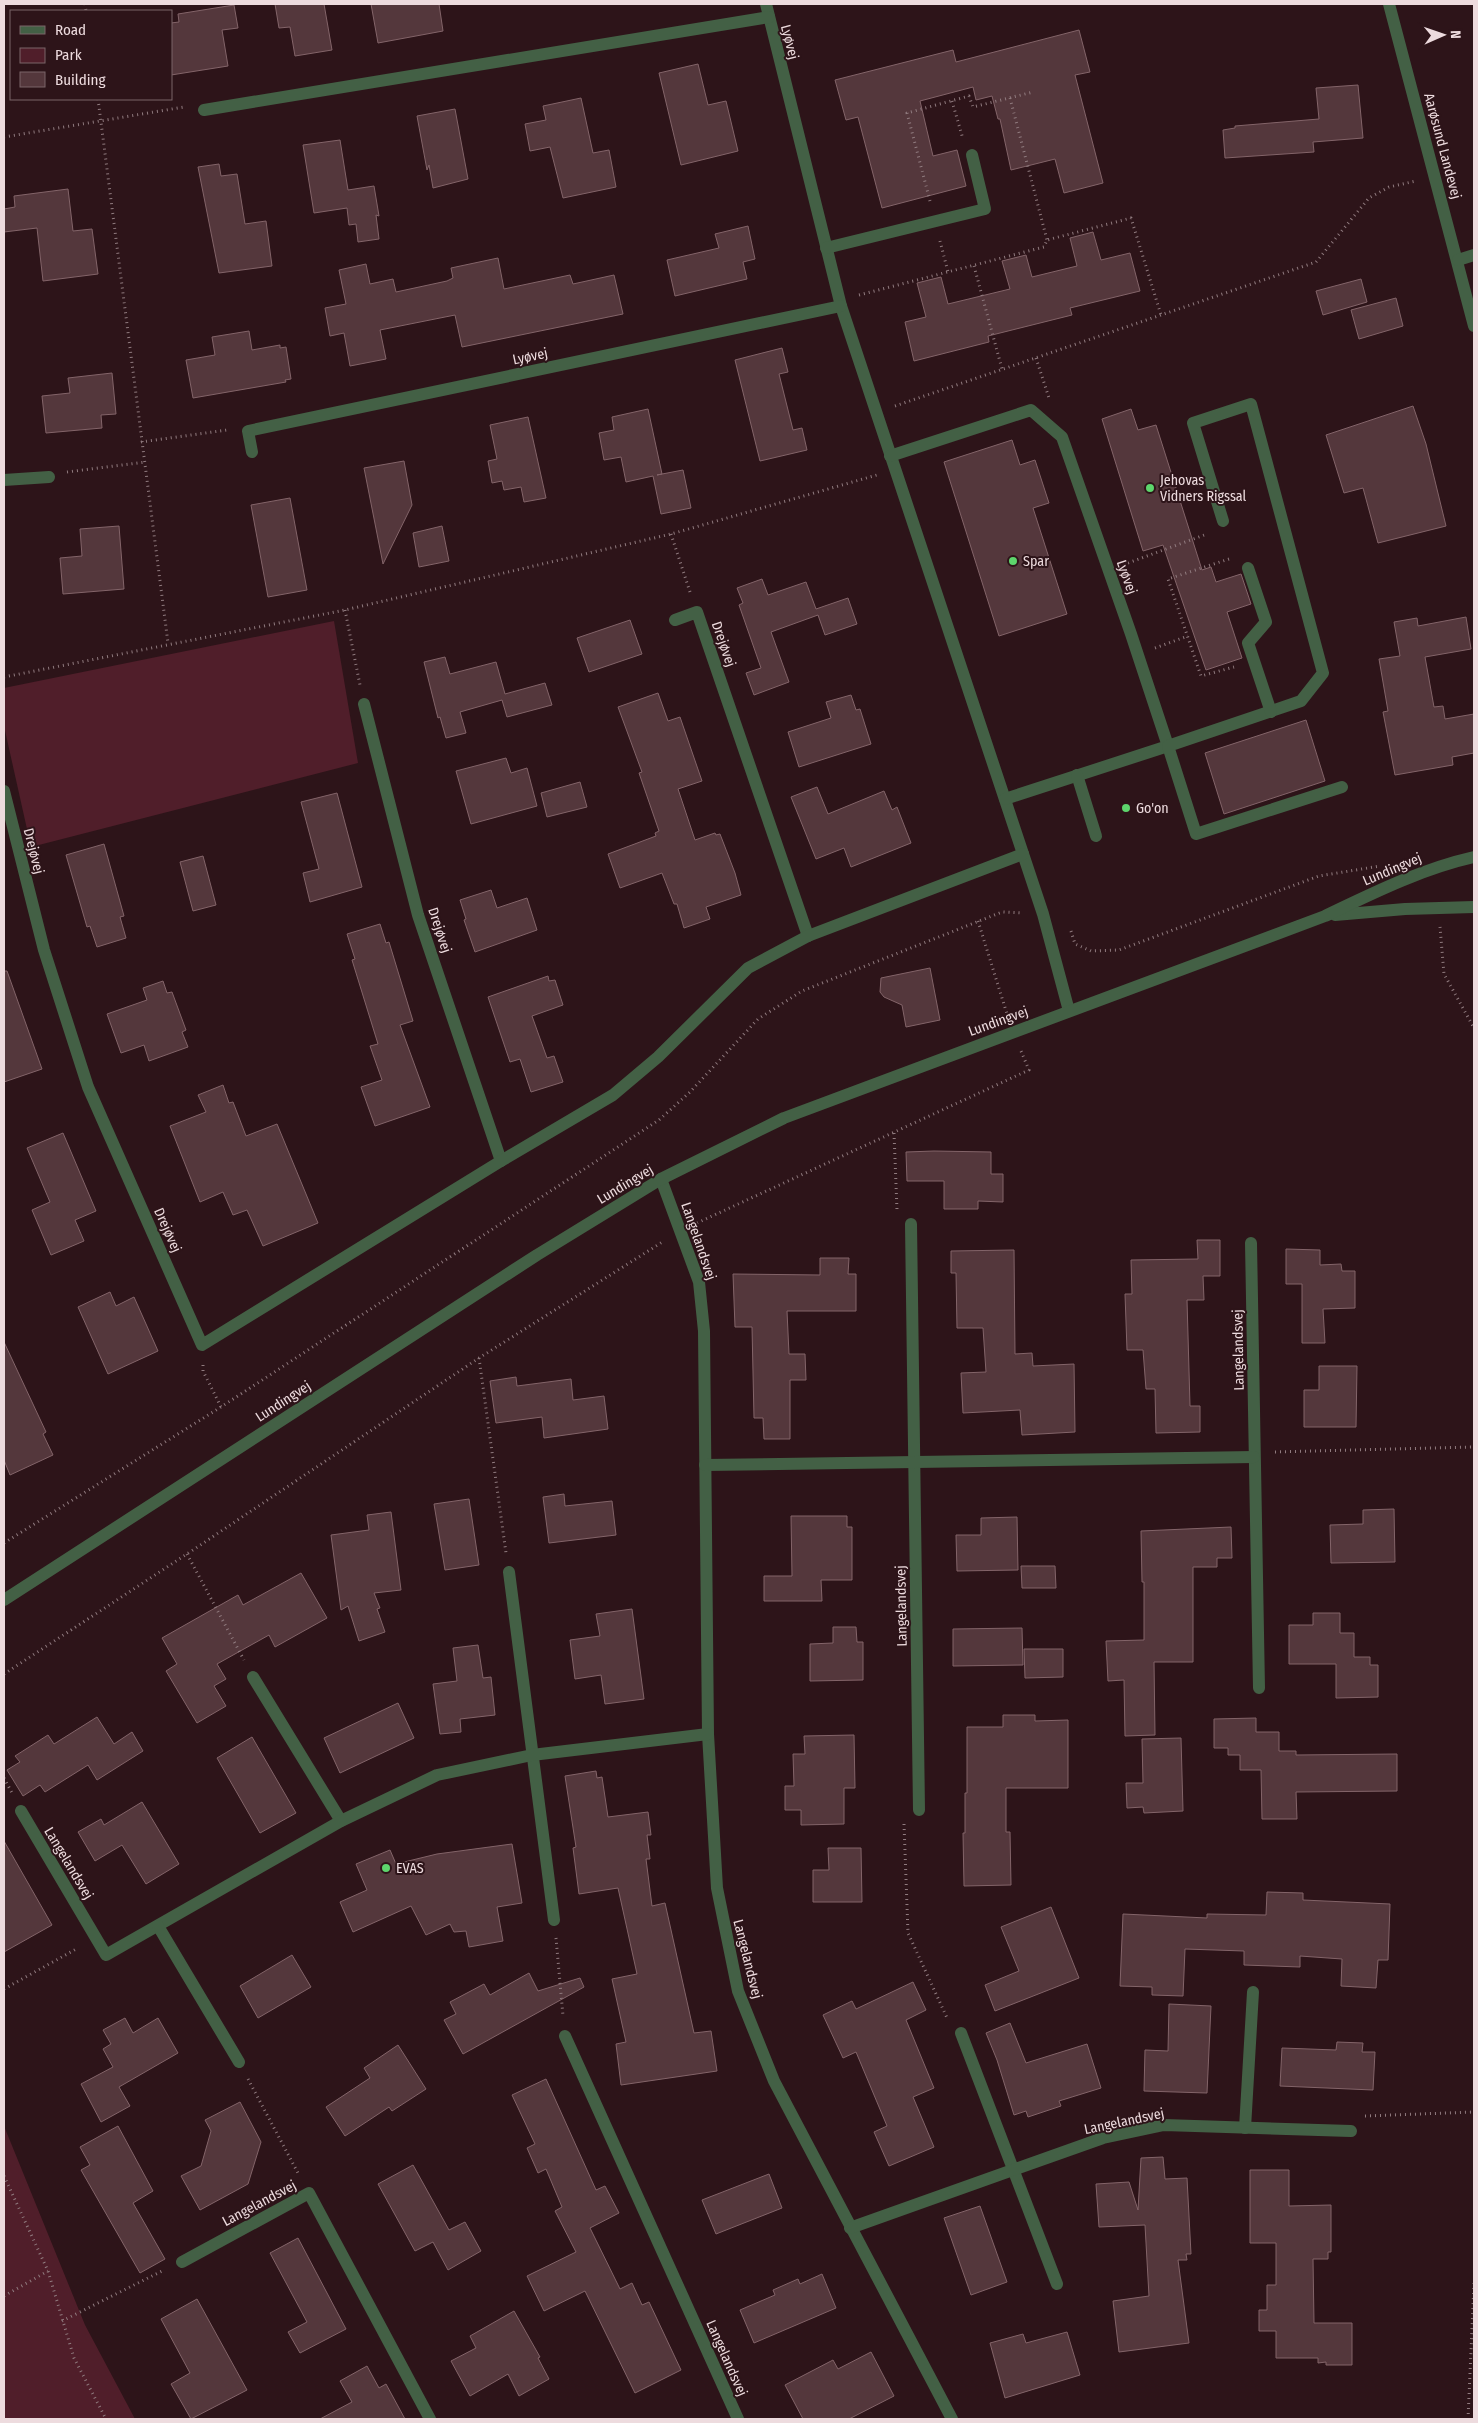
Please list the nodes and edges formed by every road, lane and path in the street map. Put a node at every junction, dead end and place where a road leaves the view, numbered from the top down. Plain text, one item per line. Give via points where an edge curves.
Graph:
1 (766, 4) edge
2 (1389, 4) edge
3 (769, 17) junction
4 (1033, 92) dead end
5 (1010, 98) junction
6 (98, 100) edge
7 (952, 101) junction
8 (204, 110) joint
9 (101, 120) junction
10 (4, 137) edge
11 (972, 155) joint
12 (1435, 177) junction
13 (935, 222) junction
14 (1047, 240) junction
15 (826, 248) junction
16 (1474, 255) edge
17 (1458, 260) junction
18 (974, 266) junction
19 (948, 272) junction
20 (841, 306) junction
21 (1160, 315) junction
22 (1474, 326) edge
23 (1002, 369) junction
24 (875, 413) junction
25 (248, 431) junction
26 (141, 442) junction
27 (252, 452) dead end
28 (890, 456) junction
29 (146, 462) junction
30 (894, 470) junction
31 (48, 477) joint
32 (4, 480) edge
33 (1222, 521) joint
34 (671, 534) junction
35 (1248, 568) joint
36 (1109, 570) junction
37 (346, 610) junction
38 (697, 612) junction
39 (675, 620) dead end
40 (1188, 636) junction
41 (168, 643) junction
42 (1138, 654) junction
43 (1254, 661) junction
44 (4, 677) edge
45 (364, 704) joint
46 (1271, 712) junction
47 (1168, 746) junction
48 (1077, 775) junction
49 (1342, 787) dead end
50 (4, 791) edge
51 (1004, 799) junction
52 (1096, 836) dead end
53 (1023, 854) junction
54 (1474, 857) edge
55 (1389, 864) dead end
56 (1474, 907) edge
57 (1438, 908) junction
58 (1043, 914) junction
59 (1325, 916) junction
60 (978, 921) junction
61 (1070, 927) dead end
62 (808, 936) junction
63 (1069, 1011) junction
64 (1474, 1028) edge
65 (1013, 1031) junction
66 (894, 1133) junction
67 (501, 1161) junction
68 (661, 1179) junction
69 (911, 1224) joint
70 (681, 1230) junction
71 (1252, 1243) dead end
72 (202, 1345) junction
73 (478, 1358) junction
74 (221, 1407) junction
75 (1474, 1447) edge
76 (1254, 1457) junction
77 (914, 1462) junction
78 (705, 1465) junction
79 (4, 1542) edge
80 (187, 1554) junction
81 (509, 1572) joint
82 (4, 1600) edge
83 (4, 1674) edge
84 (253, 1677) joint
85 (1259, 1688) dead end
86 (708, 1734) junction
87 (532, 1754) junction
88 (919, 1810) joint
89 (21, 1811) dead end
90 (341, 1821) junction
91 (554, 1920) joint
92 (158, 1926) junction
93 (95, 1938) junction
94 (4, 1989) edge
95 (1252, 1992) dead end
96 (961, 2034) joint
97 (565, 2036) joint
98 (239, 2062) joint
99 (1474, 2112) edge
100 (1245, 2128) junction
101 (1351, 2131) joint
102 (1013, 2170) junction
103 (4, 2176) edge
104 (309, 2193) junction
105 (850, 2228) junction
106 (182, 2262) joint
107 (48, 2271) junction
108 (1474, 2283) edge
109 (1057, 2284) dead end
110 (4, 2296) edge
111 (62, 2321) junction
112 (106, 2419) edge
113 (430, 2419) edge
114 (738, 2419) edge
115 (952, 2419) edge
116 (1468, 2419) edge

1 - 3 street, Lyøvej
2 - 12 street, Aarøsund Landevej
3 - 8 street, Lyøvej
3 - 15 street, Lyøvej
4 - 5 path
5 - 7 path via 973,107 969,96
5 - 14 path
6 - 9 path
7 - 11 path via 962,137
7 - 13 path via 907,113
8 - 9 path via 183,107
9 - 10 path
9 - 26 path
11 - 13 street via 985,209
12 - 17 street, Aarøsund Landevej
12 - 21 path via 1389,187 1369,198 1316,262
13 - 15 street
13 - 19 path
14 - 18 path via 1044,247
14 - 21 path via 1131,218
15 - 20 street, Lyøvej
16 - 17 street
17 - 22 street, Aarøsund Landevej
18 - 19 path
18 - 23 path
19 - 20 path via 859,295
20 - 24 street, Lyøvej
20 - 25 street, Lyøvej
21 - 23 path
23 - 24 path
24 - 28 street, Lyøvej
25 - 26 path via 231,429
25 - 27 street
26 - 29 path
28 - 30 street, Lyøvej
28 - 36 street, Lyøvej via 1031,410 1062,437
29 - 31 path via 70,471
29 - 41 path
30 - 34 path
30 - 51 street, Lyøvej
31 - 32 street
33 - 36 path via 1216,530
33 - 46 street via 1193,423 1251,404 1323,673 1301,702
34 - 37 path
34 - 38 path
35 - 40 path via 1235,557 1168,579
35 - 43 street via 1266,622 1248,643
36 - 42 street, Lyøvej
37 - 41 path
37 - 45 path
38 - 39 street, Drejøvej
38 - 62 street, Drejøvej
40 - 42 path
40 - 43 path via 1202,676
41 - 44 path
42 - 47 street, Lyøvej
43 - 46 street
45 - 67 street, Drejøvej via 418,915
46 - 47 street
47 - 48 street
47 - 49 street, Lyøvej via 1196,834
48 - 51 street
48 - 52 street
50 - 72 street, Drejøvej via 44,950 88,1087
51 - 53 street, Lyøvej
53 - 58 street, Lyøvej
53 - 62 street
54 - 59 street, Lundingvej via 1391,884
55 - 61 path via 1318,876 1119,950 1091,951 1075,944
56 - 57 street, Lundingvej
57 - 59 street, Lundingvej
57 - 64 path via 1444,974
58 - 60 path via 1002,912
58 - 63 street, Lyøvej
59 - 63 street, Lundingvej
60 - 65 path
60 - 74 path via 802,990 758,1019 690,1092 659,1120
62 - 67 street via 748,968 658,1057 613,1095
63 - 65 street, Lundingvej
65 - 66 path via 1029,1070
65 - 68 street, Lundingvej via 784,1118
66 - 69 path via 897,1215
66 - 70 path
67 - 72 street
68 - 70 street, Langelandsvej
68 - 82 street, Lundingvej via 537,1255
69 - 77 street, Langelandsvej
70 - 73 path
70 - 78 street, Langelandsvej via 699,1282 704,1331
71 - 76 street, Langelandsvej
72 - 74 path via 203,1371
73 - 80 path
73 - 81 path
74 - 79 path
75 - 76 path via 1279,1451
76 - 77 street
76 - 85 street, Langelandsvej
77 - 78 street
77 - 88 street, Langelandsvej
78 - 86 street, Langelandsvej
80 - 83 path
80 - 84 path
81 - 87 street
84 - 90 street
86 - 87 street, Langelandsvej
86 - 105 street, Langelandsvej via 717,1888 738,1991 774,2081
87 - 90 street, Langelandsvej via 437,1775
87 - 91 street
88 - 96 path via 904,1823 908,1932 951,2026
89 - 93 street, Langelandsvej
90 - 92 street, Langelandsvej
91 - 97 path
92 - 93 street, Langelandsvej via 106,1955
92 - 98 street
93 - 94 path
95 - 100 street
96 - 102 street
97 - 114 street, Langelandsvej
98 - 104 path
99 - 101 path via 1362,2116
100 - 101 street, Langelandsvej
100 - 102 street, Langelandsvej via 1164,2125 1103,2138
102 - 105 street, Langelandsvej
102 - 109 street
103 - 107 path
104 - 106 street, Langelandsvej
104 - 113 street, Langelandsvej
105 - 115 street, Langelandsvej
106 - 111 path
107 - 110 path
107 - 111 path
108 - 116 path
111 - 112 path via 74,2358

